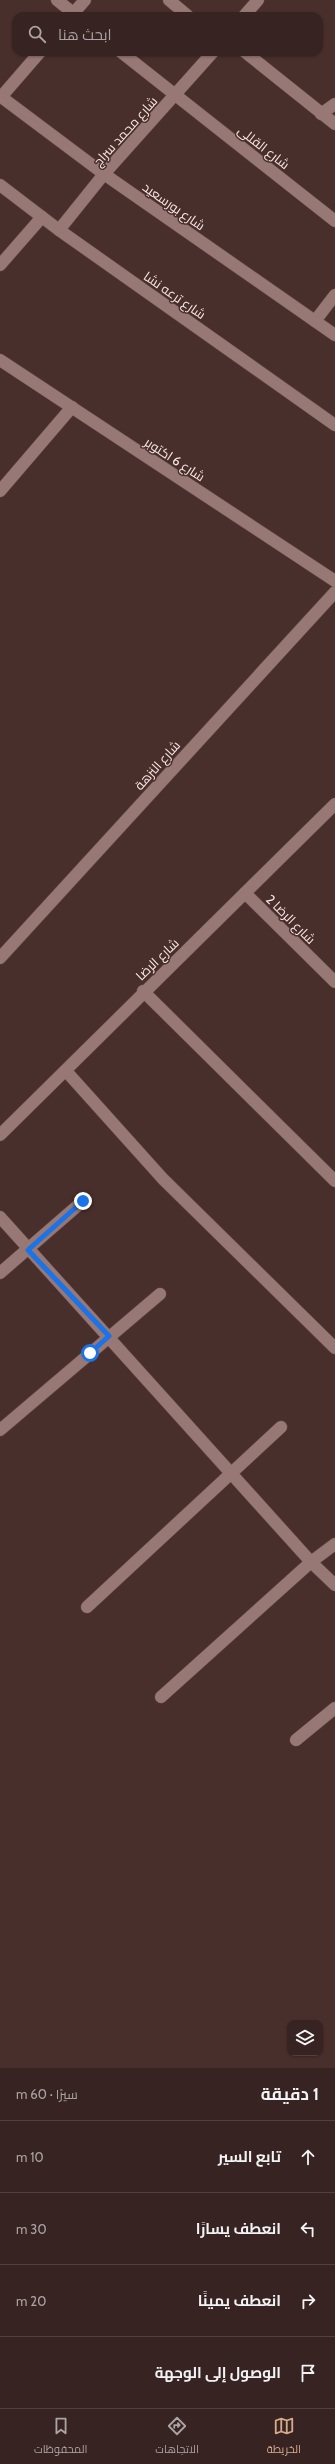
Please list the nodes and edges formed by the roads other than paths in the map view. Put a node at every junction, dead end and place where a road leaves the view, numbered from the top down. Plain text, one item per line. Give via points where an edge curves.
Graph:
1 (57, 0) edge
2 (85, 0) edge
3 (169, 0) edge
4 (258, 0) edge
5 (71, 12) edge
6 (76, 12) edge
7 (183, 12) edge
8 (248, 12) edge
9 (36, 56) edge
10 (126, 56) edge
11 (210, 56) edge
12 (250, 56) edge
13 (1, 96) edge
14 (175, 96) junction
15 (335, 104) edge
16 (321, 114) junction
17 (335, 124) edge
18 (104, 174) junction
19 (0, 185) edge
20 (42, 217) junction
21 (335, 220) edge
22 (59, 230) junction
23 (0, 265) edge
24 (335, 295) edge
25 (315, 321) junction
26 (335, 335) edge
27 (0, 360) edge
28 (72, 407) junction
29 (335, 425) edge
30 (0, 491) edge
31 (335, 581) edge
32 (335, 592) edge
33 (332, 812) edge
34 (245, 893) junction
35 (0, 958) edge
36 (335, 982) edge
37 (143, 991) junction
38 (66, 1072) junction
39 (0, 1135) edge
40 (335, 1181) edge
41 (83, 1201) dead end
42 (0, 1217) edge
43 (28, 1250) junction
44 (0, 1273) edge
45 (160, 1294) dead end
46 (109, 1336) junction
47 (335, 1348) edge
48 (281, 1427) dead end
49 (0, 1430) edge
50 (230, 1473) junction
51 (335, 1544) edge
52 (311, 1562) junction
53 (335, 1585) edge
54 (87, 1607) dead end
55 (161, 1697) dead end
56 (335, 1708) edge
57 (296, 1740) dead end

1 - 5 street
2 - 6 street
3 - 7 street
4 - 8 street
9 - 13 street
10 - 14 street, شارع القللى
11 - 14 street, شارع محمد سراج
12 - 16 street
13 - 18 street, شارع بورسعيد
14 - 18 street, شارع محمد سراج
14 - 21 street, شارع القللى
15 - 16 street
16 - 17 street
18 - 22 street, شارع محمد سراج
18 - 25 street, شارع بورسعيد
19 - 20 street, شارع ترعه نشا
20 - 22 street, شارع ترعه نشا
20 - 23 street
22 - 29 street, شارع ترعه نشا
24 - 25 street
25 - 26 street, شارع بورسعيد
27 - 28 street, شارع 6 اكتوبر
28 - 30 street
28 - 31 street, شارع 6 اكتوبر
32 - 35 street, شارع النزهة
33 - 34 street, شارع الرضا
34 - 36 street, شارع الرضا 2
34 - 37 street, شارع الرضا
37 - 38 street, شارع الرضا
37 - 40 street
38 - 39 street, شارع الرضا
38 - 47 street via 163,1179
41 - 43 street
42 - 43 street
43 - 44 street
43 - 46 street
45 - 46 street
46 - 49 street
46 - 50 street
48 - 50 street
50 - 52 street
50 - 54 street
51 - 52 street
52 - 53 street
52 - 55 street
56 - 57 street

